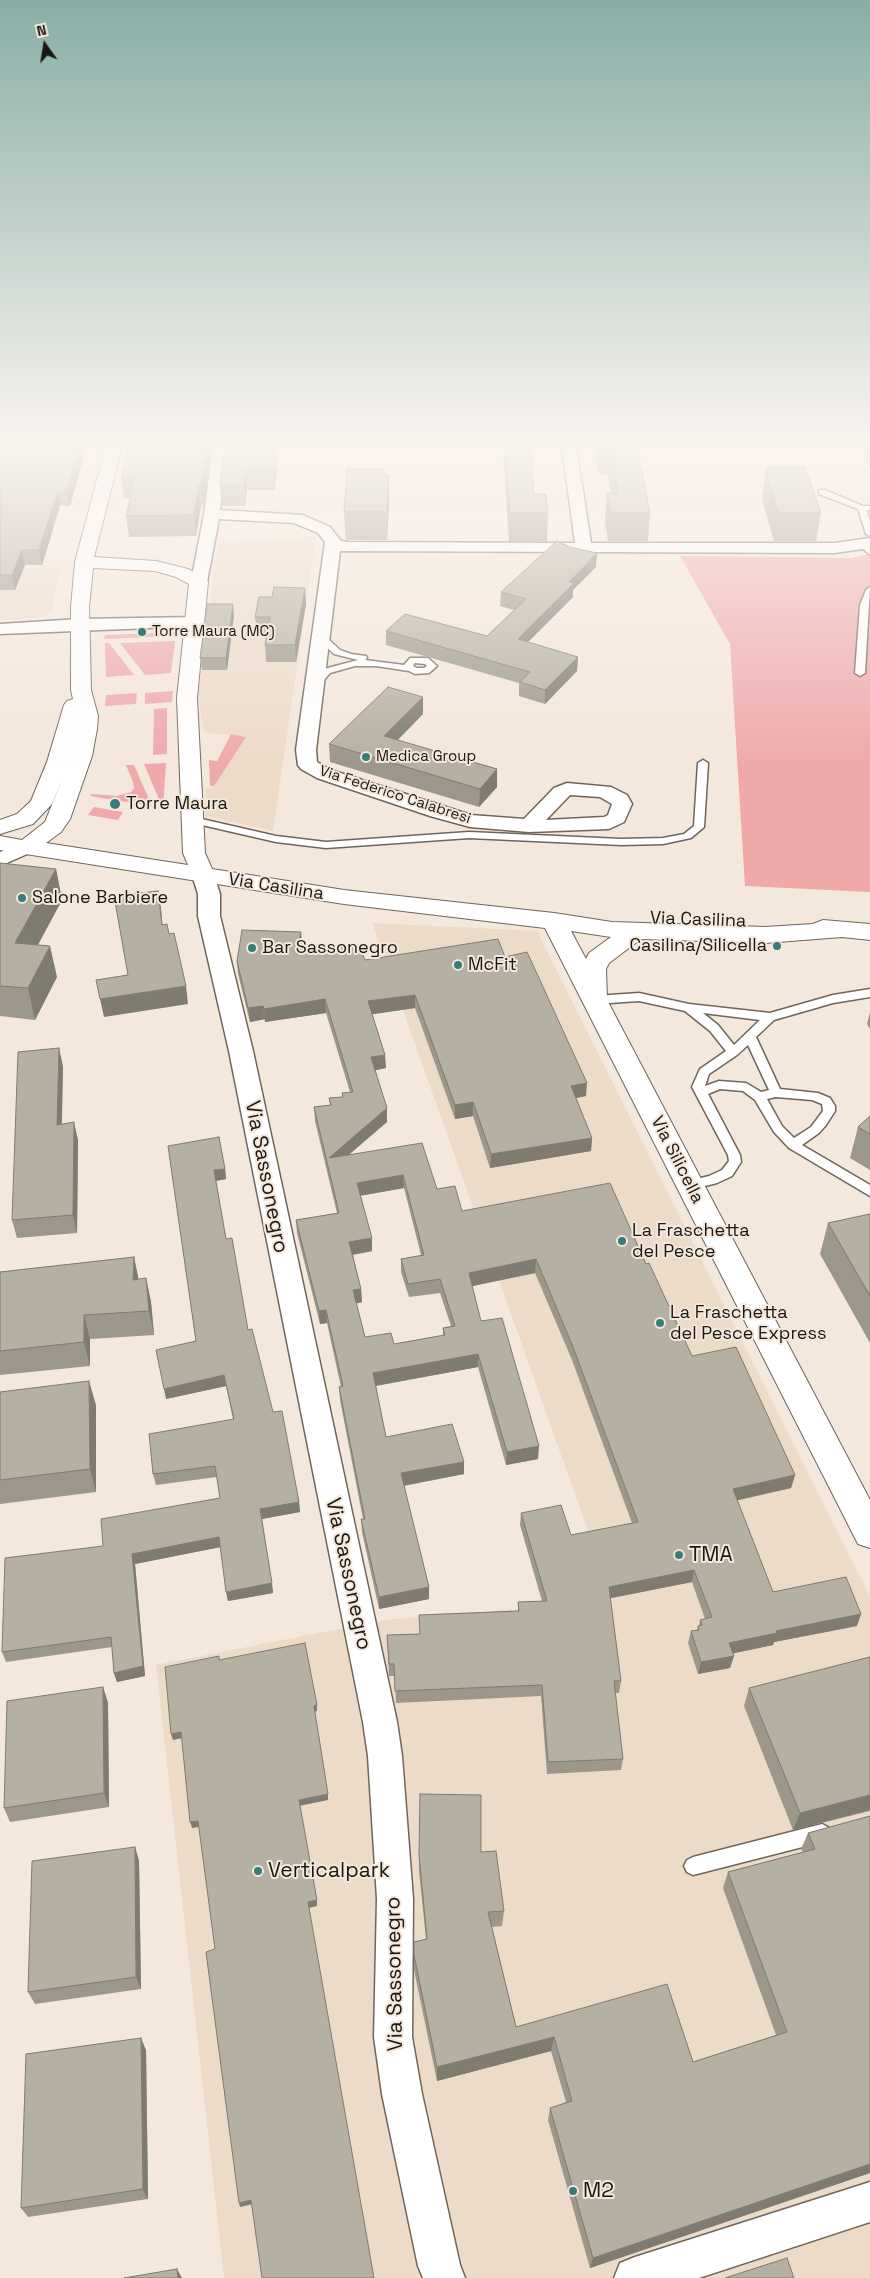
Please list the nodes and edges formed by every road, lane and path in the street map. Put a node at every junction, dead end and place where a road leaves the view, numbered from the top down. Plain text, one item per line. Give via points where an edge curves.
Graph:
1 (87, 552) edge
2 (205, 552) edge
3 (332, 552) edge
4 (84, 562) junction
5 (199, 582) junction
6 (870, 590) edge
7 (195, 622) junction
8 (79, 624) junction
9 (0, 629) edge
10 (321, 637) junction
11 (318, 658) junction
12 (352, 660) junction
13 (411, 664) dead end
14 (860, 673) dead end
15 (315, 685) junction
16 (81, 690) junction
17 (703, 763) dead end
18 (193, 820) junction
19 (529, 826) dead end
20 (0, 827) edge
21 (0, 843) edge
22 (26, 847) junction
23 (0, 860) edge
24 (203, 875) junction
25 (554, 922) junction
26 (841, 930) junction
27 (634, 932) junction
28 (870, 932) edge
29 (870, 993) edge
30 (595, 1000) junction
31 (689, 1008) junction
32 (770, 1017) junction
33 (750, 1036) junction
34 (733, 1052) junction
35 (699, 1092) junction
36 (776, 1093) junction
37 (759, 1098) junction
38 (793, 1145) junction
39 (690, 1185) junction
40 (870, 1191) edge
41 (870, 1533) edge
42 (842, 1828) edge
43 (694, 1866) dead end
44 (870, 2202) edge
45 (444, 2278) edge
46 (636, 2278) edge

1 - 4 street
2 - 5 street
3 - 10 street, Via Federico Calabresi
4 - 5 street via 156,566 182,573
4 - 8 street
5 - 7 street
6 - 14 lane via 864,606
7 - 8 street
7 - 18 street via 187,698
8 - 9 street
8 - 16 street
10 - 11 street, Via Federico Calabresi
10 - 12 lane via 330,647
11 - 12 lane
11 - 15 street, Via Federico Calabresi
12 - 13 lane
12 - 15 lane via 325,673
15 - 19 street, Via Federico Calabresi via 306,759 313,769 463,819
16 - 20 street via 72,709 53,778 40,804 24,819
16 - 22 street via 88,721 81,756 62,812 53,827
17 - 18 lane via 699,827 687,836 663,841 468,836 317,845
18 - 24 street via 194,853
21 - 22 street, Via Casilina
22 - 23 street
22 - 24 street, Via Casilina
24 - 25 street, Via Casilina via 344,898
24 - 45 street, Via Sassonegro via 209,894 209,916 380,1722 396,1899 393,2038 402,2094
25 - 26 street, Via Casilina via 604,918 714,920
25 - 27 street, Via Casilina
25 - 30 street, Via Silicella
26 - 27 street, Via Casilina via 786,935
26 - 28 street, Via Casilina
27 - 30 street, Via Silicella via 598,959 594,970
29 - 32 lane
30 - 31 lane via 634,997
30 - 39 street, Via Silicella
31 - 32 lane
31 - 34 lane via 714,1028
32 - 33 lane
33 - 34 lane
33 - 36 lane
34 - 35 lane via 704,1072
35 - 37 lane via 730,1085 746,1087
35 - 39 lane via 735,1162 727,1173
36 - 37 lane
36 - 38 lane via 814,1096 829,1106 829,1111 815,1130
37 - 38 lane via 778,1129
38 - 40 lane
39 - 41 street, Via Silicella
42 - 43 lane
44 - 46 street

